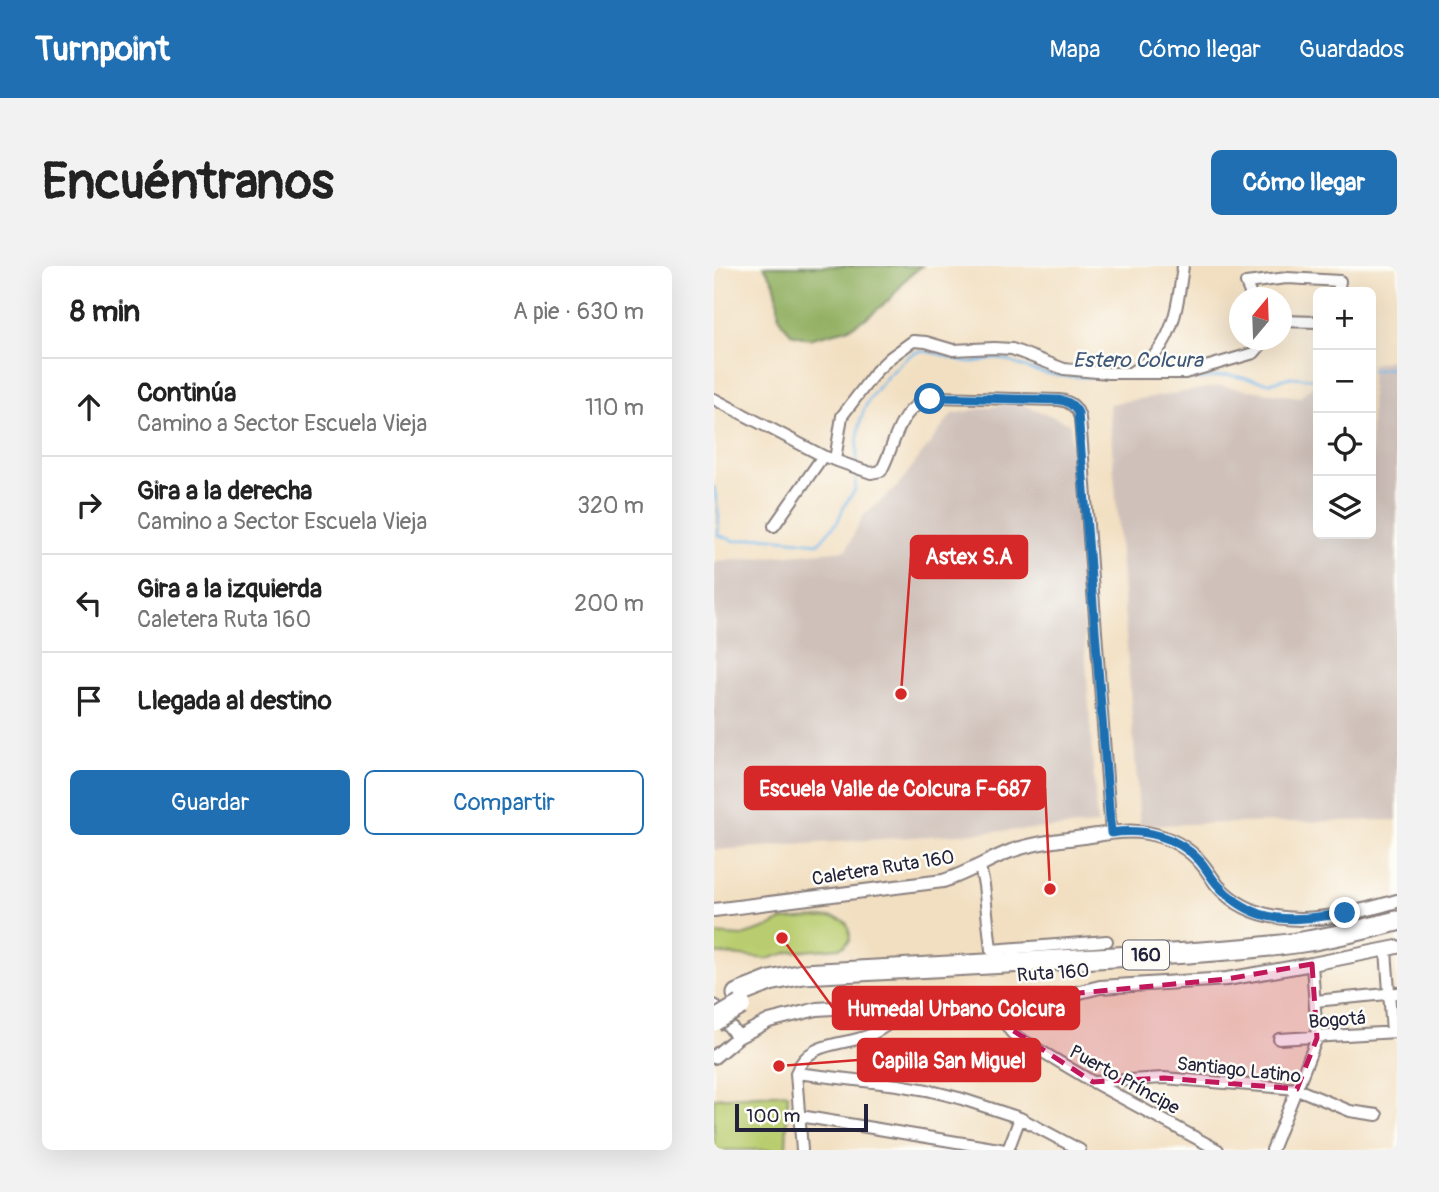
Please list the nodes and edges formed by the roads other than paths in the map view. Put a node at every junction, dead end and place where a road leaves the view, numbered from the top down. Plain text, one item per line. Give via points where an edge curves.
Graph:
1 (1183, 266) edge
2 (1248, 287) edge
3 (1339, 287) edge
4 (1292, 321) edge
5 (1313, 322) edge
6 (1257, 350) edge
7 (1130, 373) junction
8 (714, 399) edge
9 (823, 456) junction
10 (835, 460) junction
11 (774, 526) dead end
12 (1111, 833) junction
13 (980, 867) junction
14 (1397, 901) edge
15 (714, 910) edge
16 (1397, 920) edge
17 (1397, 933) edge
18 (1107, 941) dead end
19 (1391, 949) edge
20 (1311, 964) junction
21 (1393, 993) edge
22 (743, 1000) junction
23 (1005, 1000) junction
24 (1315, 1001) junction
25 (917, 1002) junction
26 (714, 1006) edge
27 (714, 1021) edge
28 (1394, 1032) edge
29 (738, 1037) junction
30 (1317, 1038) junction
31 (1279, 1040) dead end
32 (714, 1057) edge
33 (796, 1073) junction
34 (1093, 1082) junction
35 (1297, 1089) junction
36 (1377, 1115) dead end
37 (800, 1116) junction
38 (1020, 1118) junction
39 (802, 1150) edge
40 (1007, 1150) edge
41 (1080, 1150) edge
42 (1217, 1150) edge
43 (1272, 1150) edge

1 - 7 street via 1165,339 1156,353
2 - 3 street via 1246,283 1287,278 1340,281
4 - 5 street
6 - 7 street via 1185,373
7 - 10 street via 1064,369 1012,349 953,350 913,341 877,370 842,416
8 - 9 street
9 - 10 street
9 - 11 street
10 - 12 street via 871,473 881,471 904,417 936,397 1059,400 1076,408
12 - 13 street, Caletera Ruta 160 via 1024,847
12 - 14 street, Caletera Ruta 160 via 1143,832 1174,842 1199,860 1233,899 1274,918 1325,916
13 - 15 street, Caletera Ruta 160 via 930,883
13 - 18 street via 991,950
16 - 22 highway, Ruta 160 / 160 via 1321,939 1249,948 803,974 770,981
17 - 22 highway, Ruta 160 / 160 via 1303,952 820,984
19 - 20 street
19 - 21 street
20 - 23 street via 1227,979 1100,987
20 - 24 street
21 - 24 street
21 - 28 street
22 - 26 highway, Ruta 160 / 160
22 - 27 highway, Ruta 160 / 160, bridge
23 - 25 street
23 - 34 street, Puerto Príncipe via 1006,1026 1014,1035
24 - 30 street
25 - 29 street via 802,1012 769,1021
25 - 33 street via 873,1034 814,1051
26 - 29 street
28 - 30 street, Bogotá
29 - 32 street
30 - 31 street, Bogotá
30 - 35 street
33 - 37 street
33 - 38 street via 927,1090
34 - 35 street, Santiago Latino via 1164,1078
34 - 42 street, Puerto Príncipe
35 - 36 street, Santiago Latino via 1350,1111
35 - 43 street
37 - 39 street
37 - 40 street
38 - 40 street
38 - 41 street

